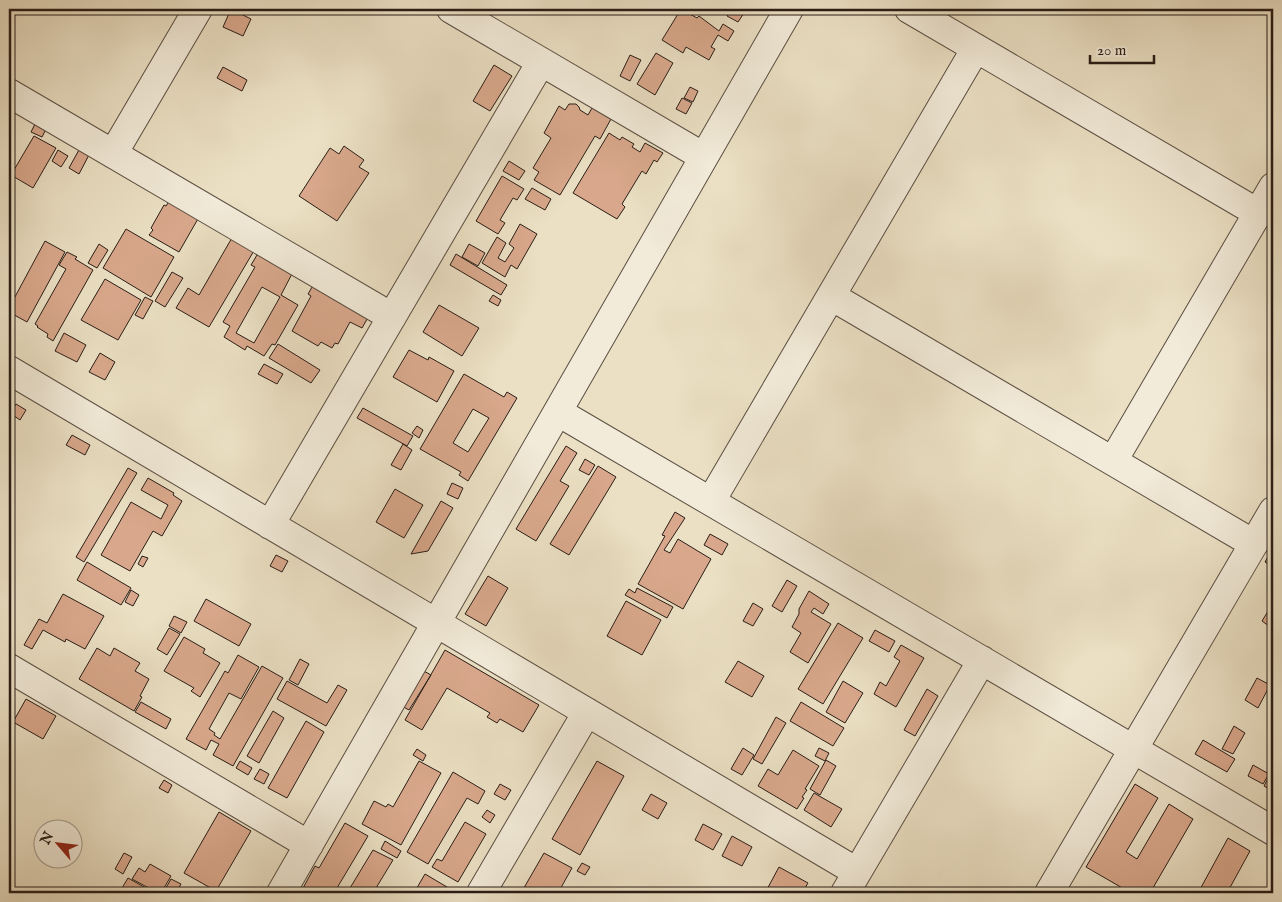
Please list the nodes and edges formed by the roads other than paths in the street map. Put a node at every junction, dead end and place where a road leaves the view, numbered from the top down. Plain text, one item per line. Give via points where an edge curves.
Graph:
1 (198, 9) edge
2 (451, 9) edge
3 (789, 9) edge
4 (909, 9) edge
5 (976, 48) junction
6 (542, 62) junction
7 (9, 93) edge
8 (113, 154) junction
9 (704, 157) junction
10 (1273, 187) edge
11 (1258, 213) junction
12 (831, 296) junction
13 (392, 317) junction
14 (9, 370) edge
15 (558, 412) junction
16 (1113, 461) junction
17 (711, 501) junction
18 (1273, 511) edge
19 (270, 525) junction
20 (1254, 544) junction
21 (436, 623) junction
22 (982, 660) junction
23 (9, 668) edge
24 (587, 712) junction
25 (1133, 749) junction
26 (1273, 831) edge
27 (309, 845) junction
28 (851, 883) edge
29 (281, 893) edge
30 (481, 893) edge
31 (1049, 893) edge

1 - 8 street
2 - 6 street
3 - 9 street
4 - 5 street
5 - 11 street
5 - 12 street
6 - 9 street
6 - 13 street
7 - 8 street
8 - 13 street
9 - 15 street
10 - 11 street
11 - 16 street
12 - 16 street
12 - 17 street
13 - 19 street
14 - 19 street
15 - 17 street
15 - 21 street
16 - 20 street
17 - 22 street
18 - 20 street
19 - 21 street
20 - 25 street
21 - 24 street
21 - 27 street
22 - 25 street
22 - 28 street
23 - 27 street
24 - 28 street
24 - 30 street
25 - 26 street
25 - 31 street
27 - 29 street

